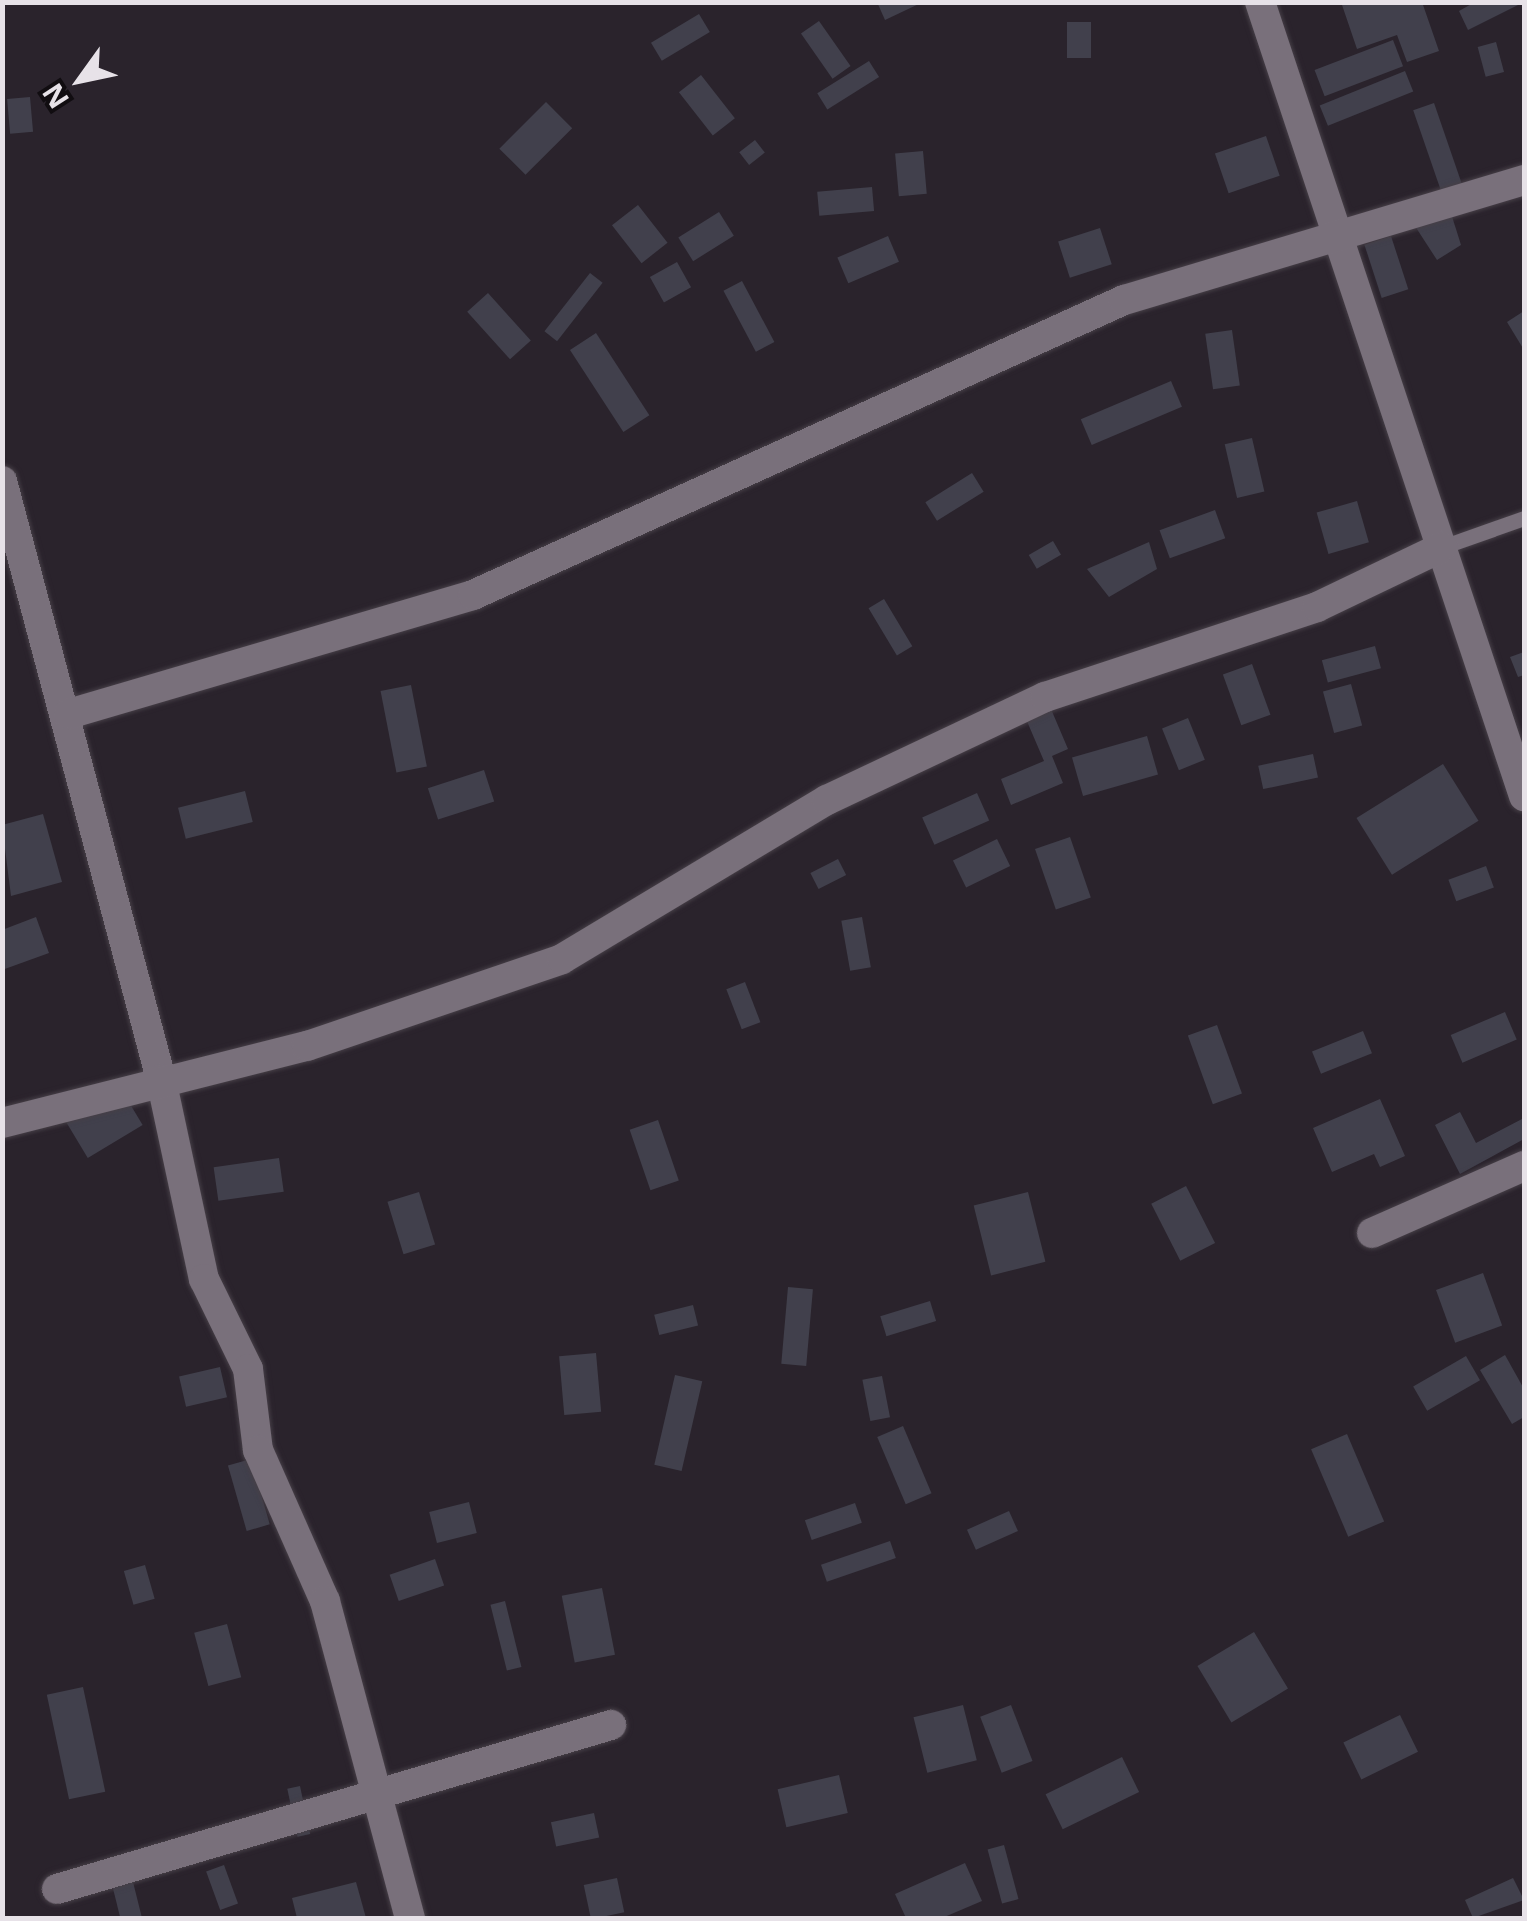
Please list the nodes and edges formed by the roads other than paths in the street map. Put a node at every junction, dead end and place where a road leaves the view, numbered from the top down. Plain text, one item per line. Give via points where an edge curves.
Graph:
1 (1260, 2) edge
2 (1524, 180) edge
3 (1340, 242) junction
4 (2, 480) edge
5 (1524, 518) edge
6 (1442, 547) junction
7 (69, 714) junction
8 (1524, 796) edge
9 (161, 1079) junction
10 (2, 1123) edge
11 (1524, 1166) edge
12 (1372, 1233) dead end
13 (610, 1725) dead end
14 (375, 1795) junction
15 (57, 1889) dead end
16 (410, 1918) edge

1 - 3 street
2 - 3 street
3 - 6 street
3 - 7 street via 1124,300 473,596
4 - 7 street
5 - 6 lane
6 - 8 street
6 - 9 street via 1318,607 1044,696 800,815 590,947 308,1046
7 - 9 street
9 - 10 street
9 - 14 street via 204,1278 248,1369 258,1450 325,1601
11 - 12 street
13 - 14 street
14 - 15 street
14 - 16 street

